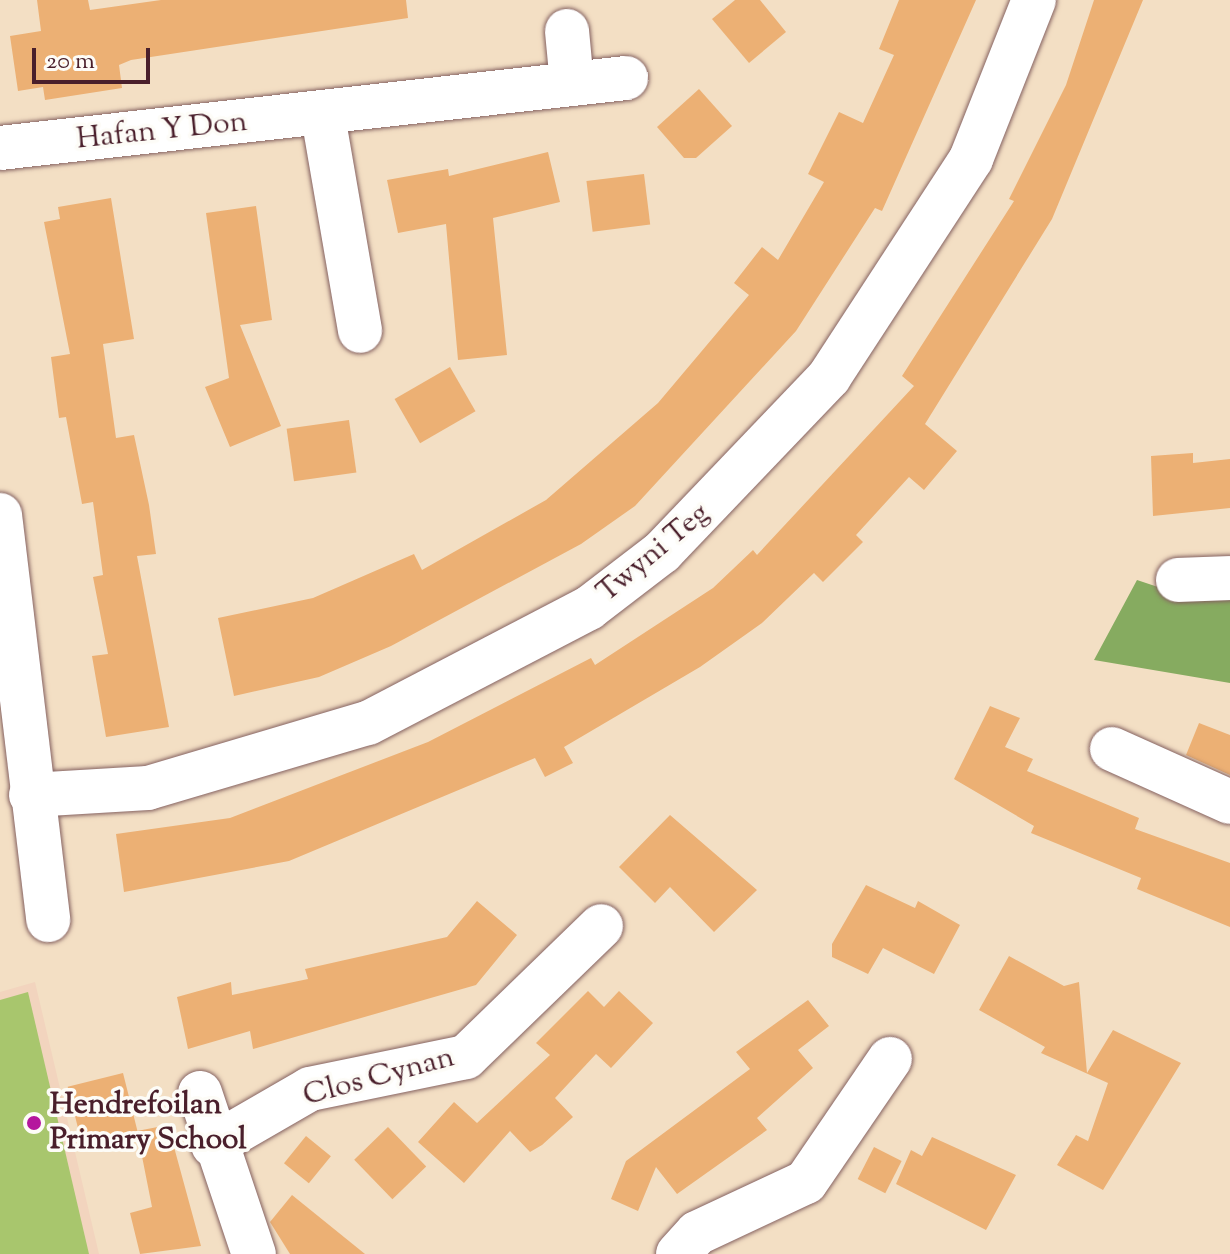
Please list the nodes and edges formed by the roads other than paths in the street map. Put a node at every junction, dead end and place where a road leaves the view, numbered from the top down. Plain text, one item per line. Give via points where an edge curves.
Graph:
1 (1034, 0) edge
2 (567, 31) dead end
3 (626, 78) dead end
4 (572, 84) junction
5 (323, 116) junction
6 (0, 148) edge
7 (361, 331) dead end
8 (0, 515) edge
9 (1230, 578) edge
10 (1178, 580) dead end
11 (1112, 749) dead end
12 (31, 795) junction
13 (1230, 802) edge
14 (48, 920) dead end
15 (601, 926) dead end
16 (890, 1059) dead end
17 (200, 1093) dead end
18 (213, 1145) junction
19 (254, 1254) edge
20 (678, 1254) edge

1 - 12 street, Twyni Teg via 971,159 829,377 662,552 589,608 368,723 148,788
2 - 4 street
3 - 4 street, Hafan Y Don
4 - 5 street, Hafan Y Don
5 - 6 street, Hafan Y Don
5 - 7 street
8 - 12 street
9 - 10 street
11 - 13 street
12 - 14 street
15 - 18 street, Clos Cynan via 466,1057 310,1089
16 - 20 street via 806,1182 697,1233
17 - 18 street
18 - 19 street

